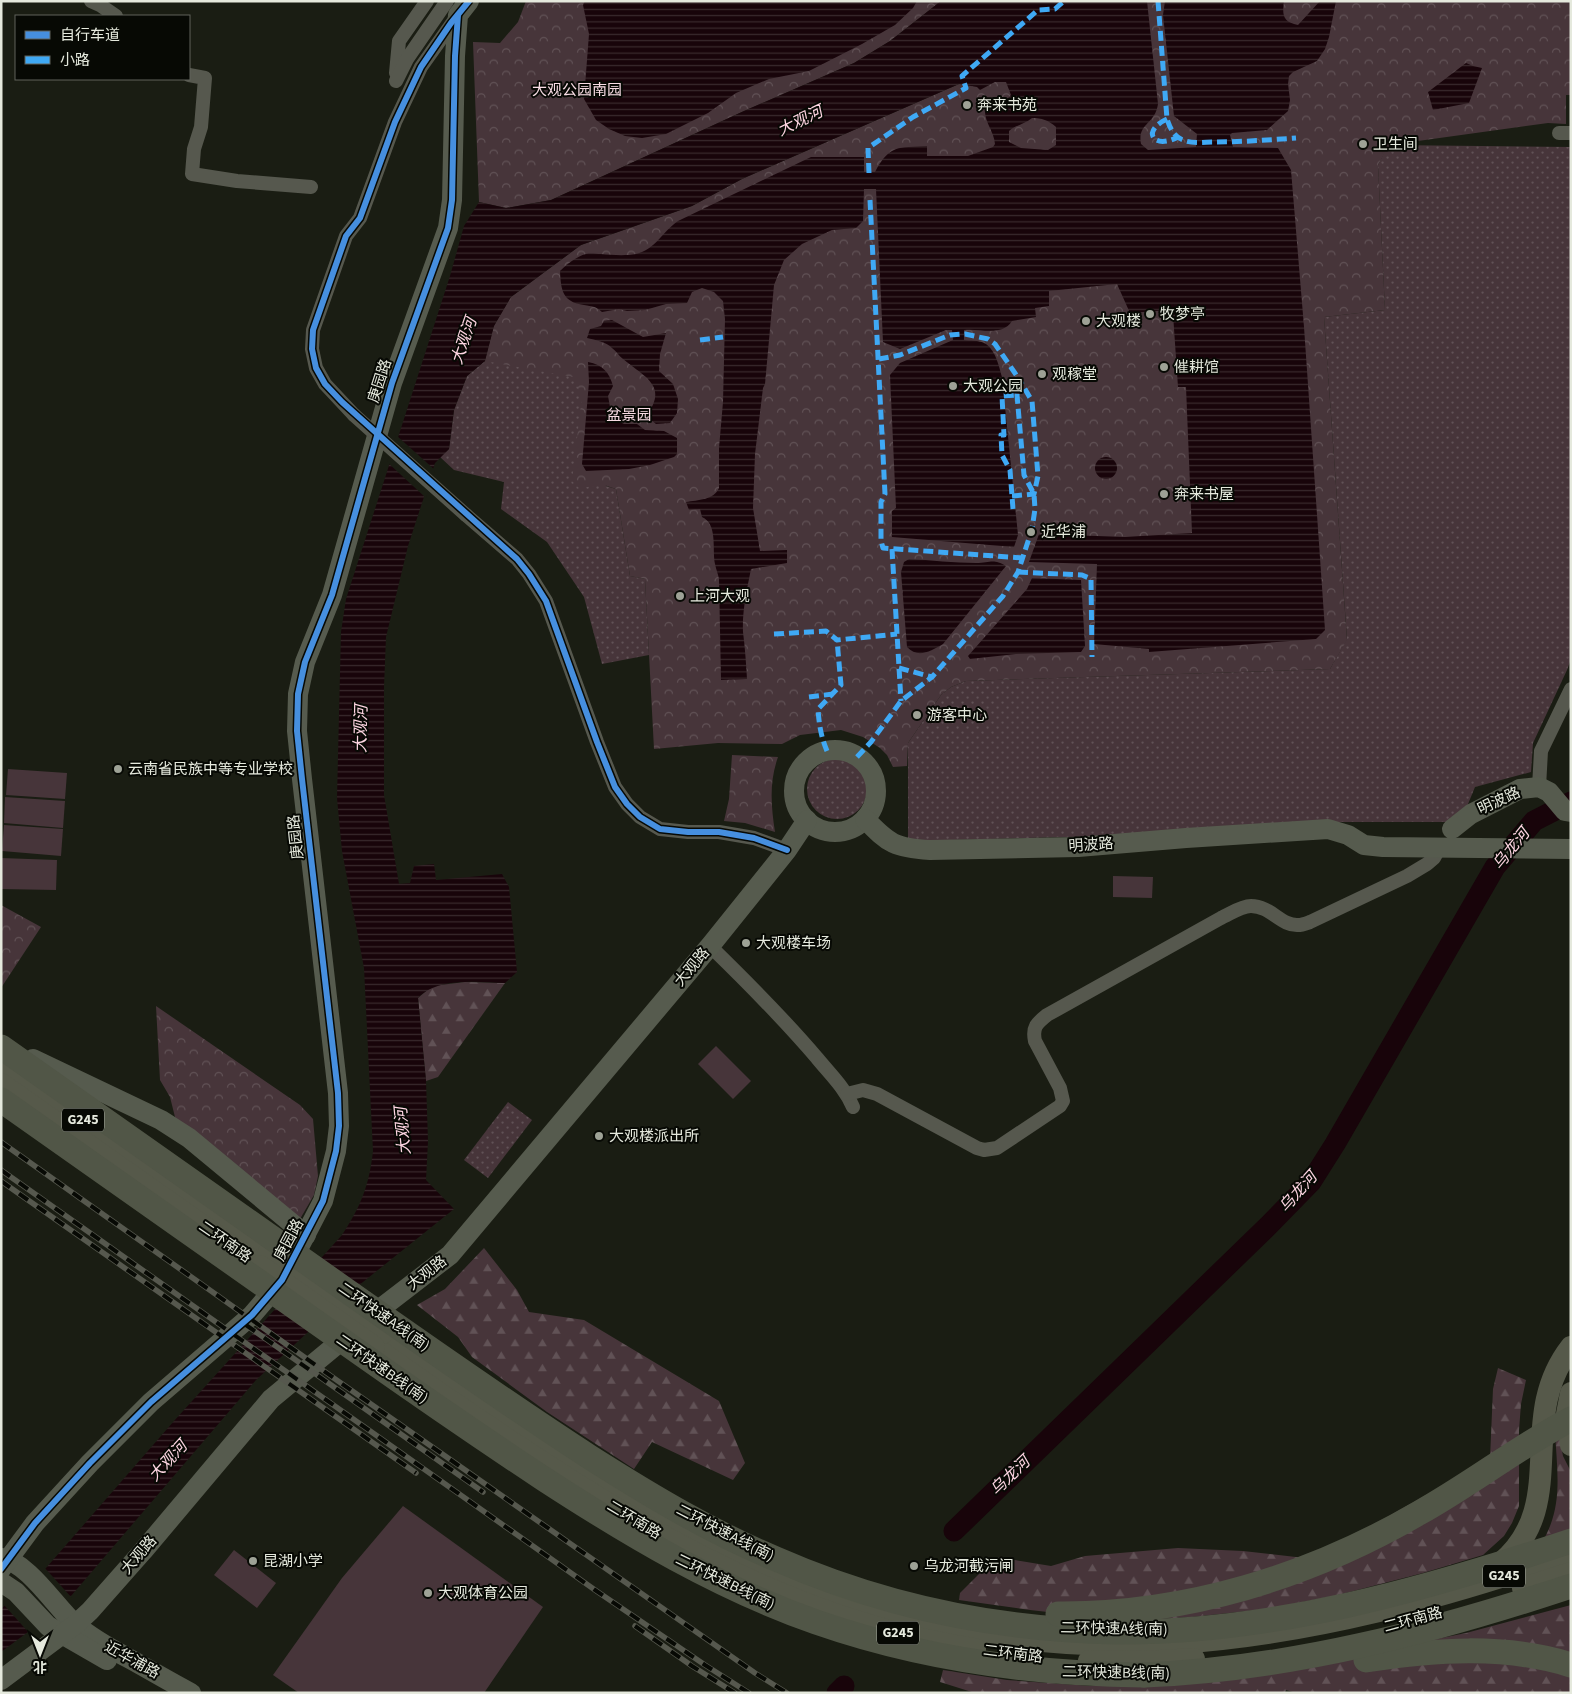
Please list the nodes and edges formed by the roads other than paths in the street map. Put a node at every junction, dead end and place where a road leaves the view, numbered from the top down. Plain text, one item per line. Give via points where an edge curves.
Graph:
1 (91, 1) edge
2 (427, 1) edge
3 (458, 6) edge
4 (115, 15) edge
5 (190, 75) edge
6 (311, 187) dead end
7 (1571, 689) edge
8 (1544, 789) junction
9 (1568, 811) edge
10 (865, 819) junction
11 (807, 820) junction
12 (1452, 829) dead end
13 (1440, 847) junction
14 (1571, 849) edge
15 (787, 850) junction
16 (710, 946) junction
17 (1, 1042) edge
18 (1, 1046) edge
19 (1, 1063) edge
20 (1, 1084) edge
21 (847, 1094) junction
22 (1, 1100) edge
23 (1, 1106) edge
24 (853, 1107) dead end
25 (160, 1185) junction
26 (306, 1235) junction
27 (379, 1340) junction
28 (1571, 1348) edge
29 (1571, 1392) edge
30 (1571, 1419) edge
31 (1571, 1445) edge
32 (1571, 1541) edge
33 (1571, 1554) edge
34 (3, 1562) edge
35 (1571, 1573) edge
36 (831, 1581) junction
37 (1571, 1581) edge
38 (1571, 1586) edge
39 (8, 1587) edge
40 (1437, 1596) junction
41 (1489, 1599) junction
42 (69, 1630) junction
43 (1571, 1665) edge
44 (1144, 1675) junction
45 (1, 1680) edge
46 (165, 1693) edge
47 (190, 1693) edge

1 - 4 street
2 - 3 street via 399,41 396,81 406,59
3 - 15 street, bridge via 421,67 394,122 360,218 346,236 312,330 316,368 325,384 354,414 529,574 546,601 597,742 615,787 627,804 640,817 660,829 719,832 754,838
3 - 26 street, 庚园路 via 452,200 448,228 390,390 332,595 305,662 298,694 297,731 339,1126 323,1201
5 - 6 street via 205,78 201,127 194,149 192,174
7 - 8 street via 1541,751
8 - 9 street
8 - 12 street, 明波路 via 1520,789 1471,814
10 - 11 street via 845,830 831,831 818,828
10 - 11 street via 874,805 875,780 862,760 852,753 838,750 824,751 811,758 795,781 794,795
10 - 13 street, 明波路 via 891,844 908,849 1078,847 1328,829 1348,835 1364,845
11 - 15 street, 大观路
13 - 14 street
13 - 21 street via 1434,858 1408,876 1304,924 1286,922 1261,907 1248,906 1047,1015 1037,1022 1033,1035 1060,1088 1063,1101 997,1148 977,1148 877,1094 863,1090
15 - 16 street, 大观路
16 - 21 street via 744,977
16 - 42 street, 大观路 via 450,1255 271,1399 143,1551
17 - 25 street via 76,1102
17 - 26 street via 161,1120 189,1138
18 - 36 highway, 二环快速A线(南), bridge via 427,1347 582,1452 702,1524
19 - 25 main road, 二环南路 / G245
20 - 25 main road, 二环南路 / G245
21 - 24 street
22 - 44 highway, 二环快速B线(南), bridge via 487,1442 605,1518 700,1572 802,1617 910,1649 1019,1668 1080,1674
23 - 25 street via 82,1153
25 - 27 main road, 二环南路 / G245, bridge
26 - 34 street, 庚园路 via 282,1280 252,1315 151,1402 34,1523
27 - 40 main road, 二环南路 / G245 via 676,1524 787,1578 893,1614 1022,1638 1152,1644 1279,1632
27 - 41 main road, 二环南路 / G245 via 542,1462 687,1550 800,1602 857,1622 913,1636 964,1647 1050,1658 1112,1662 1177,1661 1327,1640 1417,1620
28 - 40 main road via 1555,1374 1548,1400 1547,1490 1536,1527 1502,1562
29 - 31 main road via 1567,1414
30 - 36 highway, bridge via 1426,1510 1362,1544 1282,1576 1200,1600 1120,1612 1025,1613 916,1600
32 - 36 highway, 二环快速A线(南), bridge via 1468,1574 1357,1603 1269,1620 1175,1630 1105,1631 996,1622 896,1601
33 - 40 main road, G245
34 - 42 street via 32,1577 60,1609
35 - 41 main road, G245
37 - 41 main road
38 - 44 highway, 二环快速B线(南) via 1445,1626 1347,1650 1243,1668
39 - 42 street via 44,1621
42 - 45 street, 大观路
42 - 46 street, 近华浦路
42 - 47 street, 近华浦路 via 106,1646
43 - 44 highway via 1518,1654 1458,1651 1385,1657 1264,1674 1180,1678

